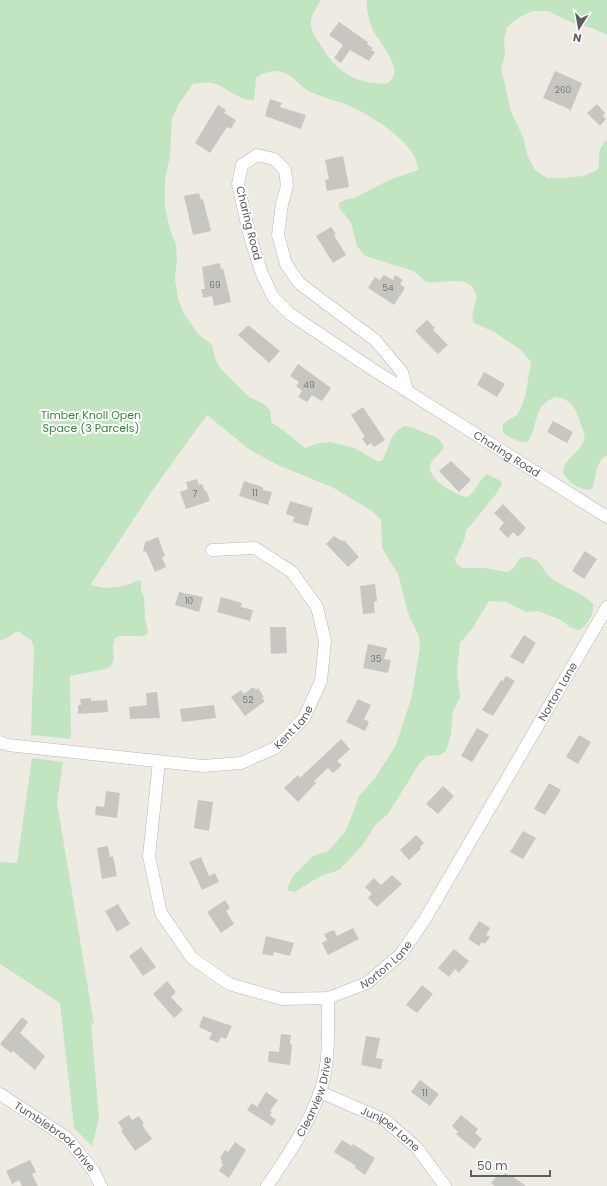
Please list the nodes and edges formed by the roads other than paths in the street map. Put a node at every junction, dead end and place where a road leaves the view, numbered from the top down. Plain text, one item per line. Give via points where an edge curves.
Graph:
1 (408, 391) junction
2 (607, 517) edge
3 (212, 550) dead end
4 (607, 607) edge
5 (0, 742) edge
6 (159, 762) junction
7 (328, 998) junction
8 (320, 1092) junction
9 (0, 1094) edge
10 (101, 1186) edge
11 (267, 1186) edge
12 (445, 1186) edge

1 - 1 street, Charing Road via 402,372 375,340 299,284 286,264 278,235 287,186 285,170 274,159 257,155 242,165 238,184 250,237 262,274 273,297 290,314
1 - 2 street, Charing Road
3 - 6 street, Kent Lane via 255,548 292,572 317,607 325,641 321,681 304,718 275,748 241,763 203,766
4 - 7 street, Norton Lane via 425,919 401,954 367,983
5 - 6 street, Kent Lane
6 - 7 street, Norton Lane via 150,856 161,913 192,958 229,984 282,999
7 - 8 street, Clearview Drive via 328,1048
8 - 11 street, Clearview Drive via 294,1144
8 - 12 street, Juniper Lane via 385,1120 417,1148
9 - 10 street, Tumblebrook Drive via 67,1138 93,1170

